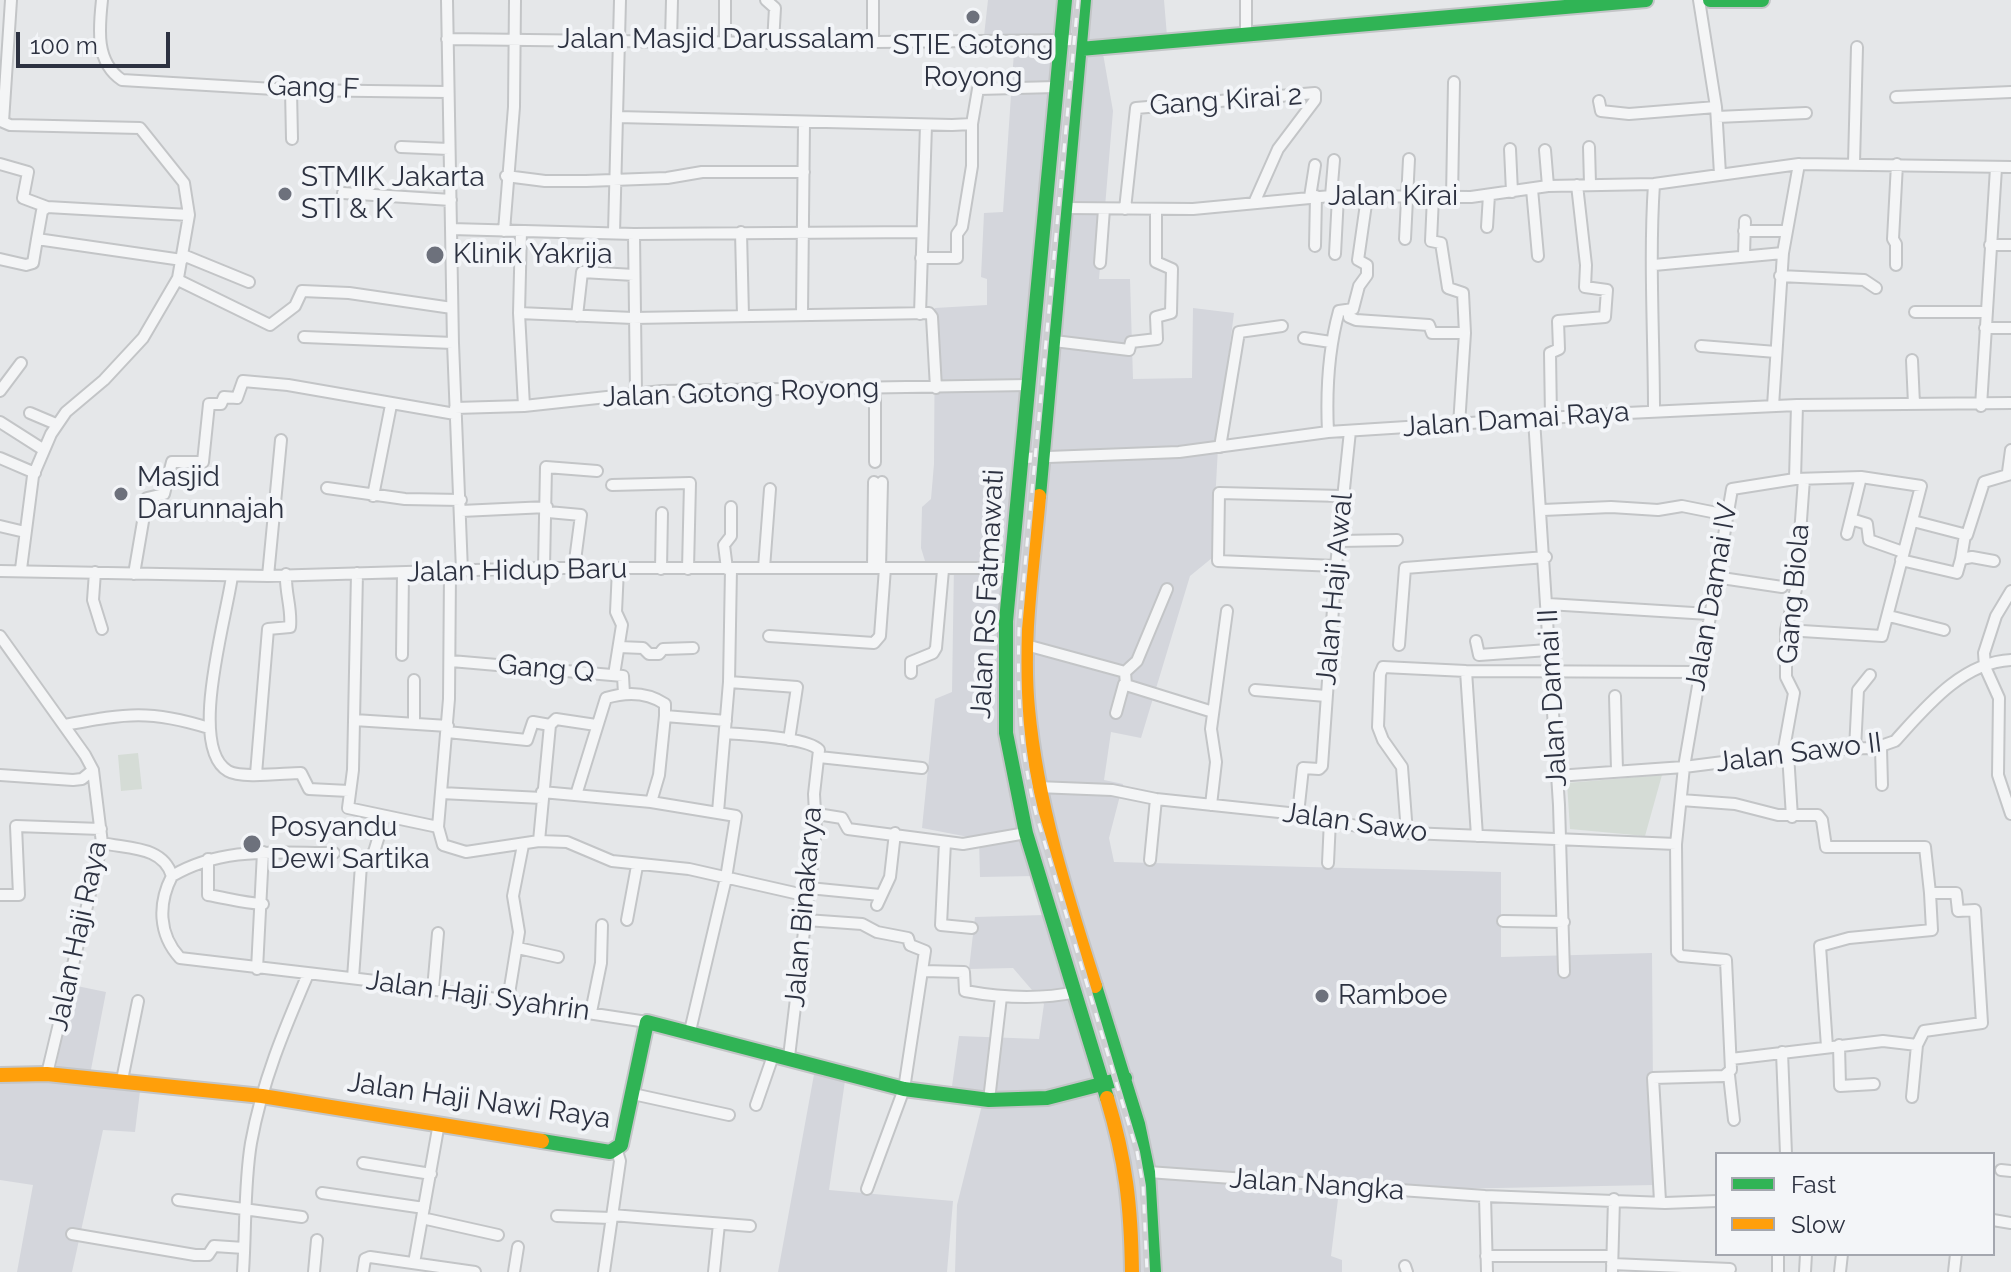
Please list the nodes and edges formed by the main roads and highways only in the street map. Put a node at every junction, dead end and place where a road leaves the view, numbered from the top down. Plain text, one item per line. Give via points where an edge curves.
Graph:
1 (1065, 0) edge
2 (1084, 0) edge
3 (1646, 0) edge
4 (1710, 0) edge
5 (1762, 0) edge
6 (1080, 44) junction
7 (0, 1075) edge
8 (1125, 1078) junction
9 (1105, 1086) junction
10 (1132, 1272) edge
11 (1154, 1272) edge

1 - 9 main road, Jalan RS Fatmawati via 1005,647 1006,733 1026,833
2 - 6 main road, Jalan RS Fatmawati
3 - 6 main road
4 - 5 main road
6 - 8 main road, Jalan RS Fatmawati via 1026,645 1026,711 1037,787
7 - 9 main road, Jalan Haji Nawi Raya via 122,1080 262,1096 617,1151 647,1022 904,1089 989,1100 1039,1099
8 - 9 main road
8 - 11 main road, Jalan RS Fatmawati via 1148,1172
9 - 10 main road, Jalan RS Fatmawati via 1128,1175

